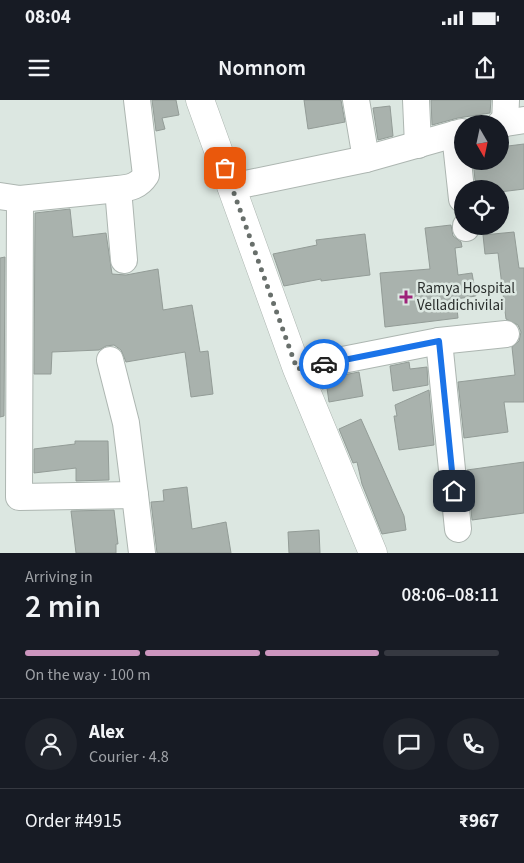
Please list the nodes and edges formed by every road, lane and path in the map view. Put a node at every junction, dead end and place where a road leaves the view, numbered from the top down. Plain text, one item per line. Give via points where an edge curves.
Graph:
1 (137, 100) edge
2 (200, 100) edge
3 (356, 100) edge
4 (416, 100) edge
5 (454, 134) edge
6 (418, 145) junction
7 (366, 159) junction
8 (231, 186) junction
9 (118, 190) junction
10 (10, 198) edge
11 (124, 260) dead end
12 (506, 334) dead end
13 (439, 341) junction
14 (110, 360) dead end
15 (297, 369) junction
16 (134, 495) junction
17 (458, 529) dead end
18 (142, 553) edge
19 (373, 553) edge

1 - 9 street via 146,175 136,185
2 - 8 main road
3 - 7 street
4 - 6 street
5 - 6 street
6 - 7 street
7 - 8 street
8 - 15 main road
9 - 10 street
9 - 11 street
10 - 16 street via 18,362 19,497
12 - 13 street
13 - 15 street
13 - 17 street
14 - 16 street via 126,423
15 - 19 main road
16 - 18 street

